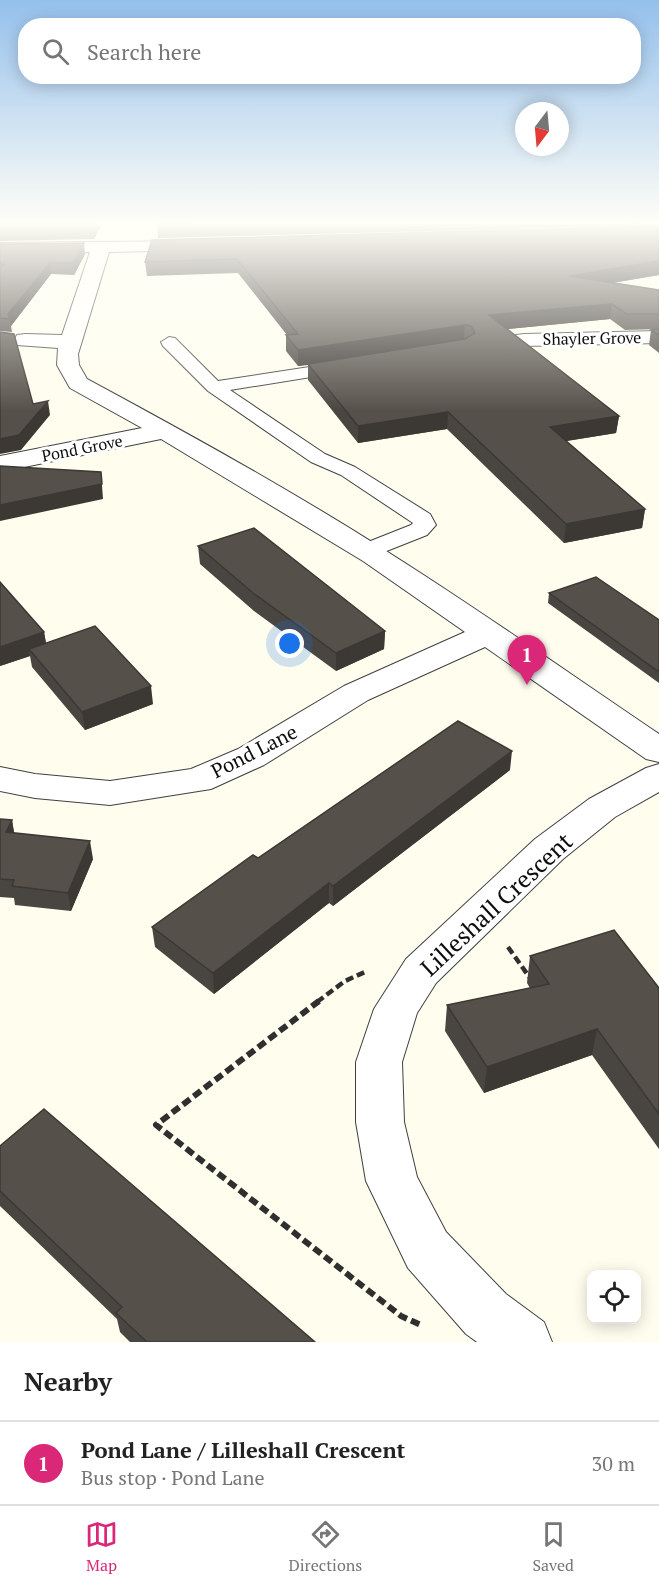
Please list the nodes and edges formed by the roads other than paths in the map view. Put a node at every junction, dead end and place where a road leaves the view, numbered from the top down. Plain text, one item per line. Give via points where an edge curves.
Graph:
1 (89, 287) edge
2 (659, 337) edge
3 (17, 339) edge
4 (524, 340) edge
5 (72, 342) junction
6 (169, 342) dead end
7 (362, 364) edge
8 (213, 387) junction
9 (165, 431) junction
10 (0, 464) edge
11 (366, 551) junction
12 (489, 633) junction
13 (659, 751) edge
14 (659, 776) edge
15 (0, 779) edge
16 (524, 1342) edge

1 - 5 street
2 - 4 street, Shayler Grove
3 - 5 street
5 - 9 street via 68,365 78,382
6 - 8 lane
7 - 8 lane
8 - 11 lane via 318,458 348,471 422,519 425,525 419,530
9 - 10 street, Pond Grove
9 - 11 street
11 - 12 street
12 - 13 street
12 - 15 street, Pond Lane via 356,693 251,757 198,780 110,793
14 - 16 street, Lilleshall Crescent via 602,808 549,849 421,971 396,1009 380,1062 380,1122 392,1181 427,1250 486,1314

